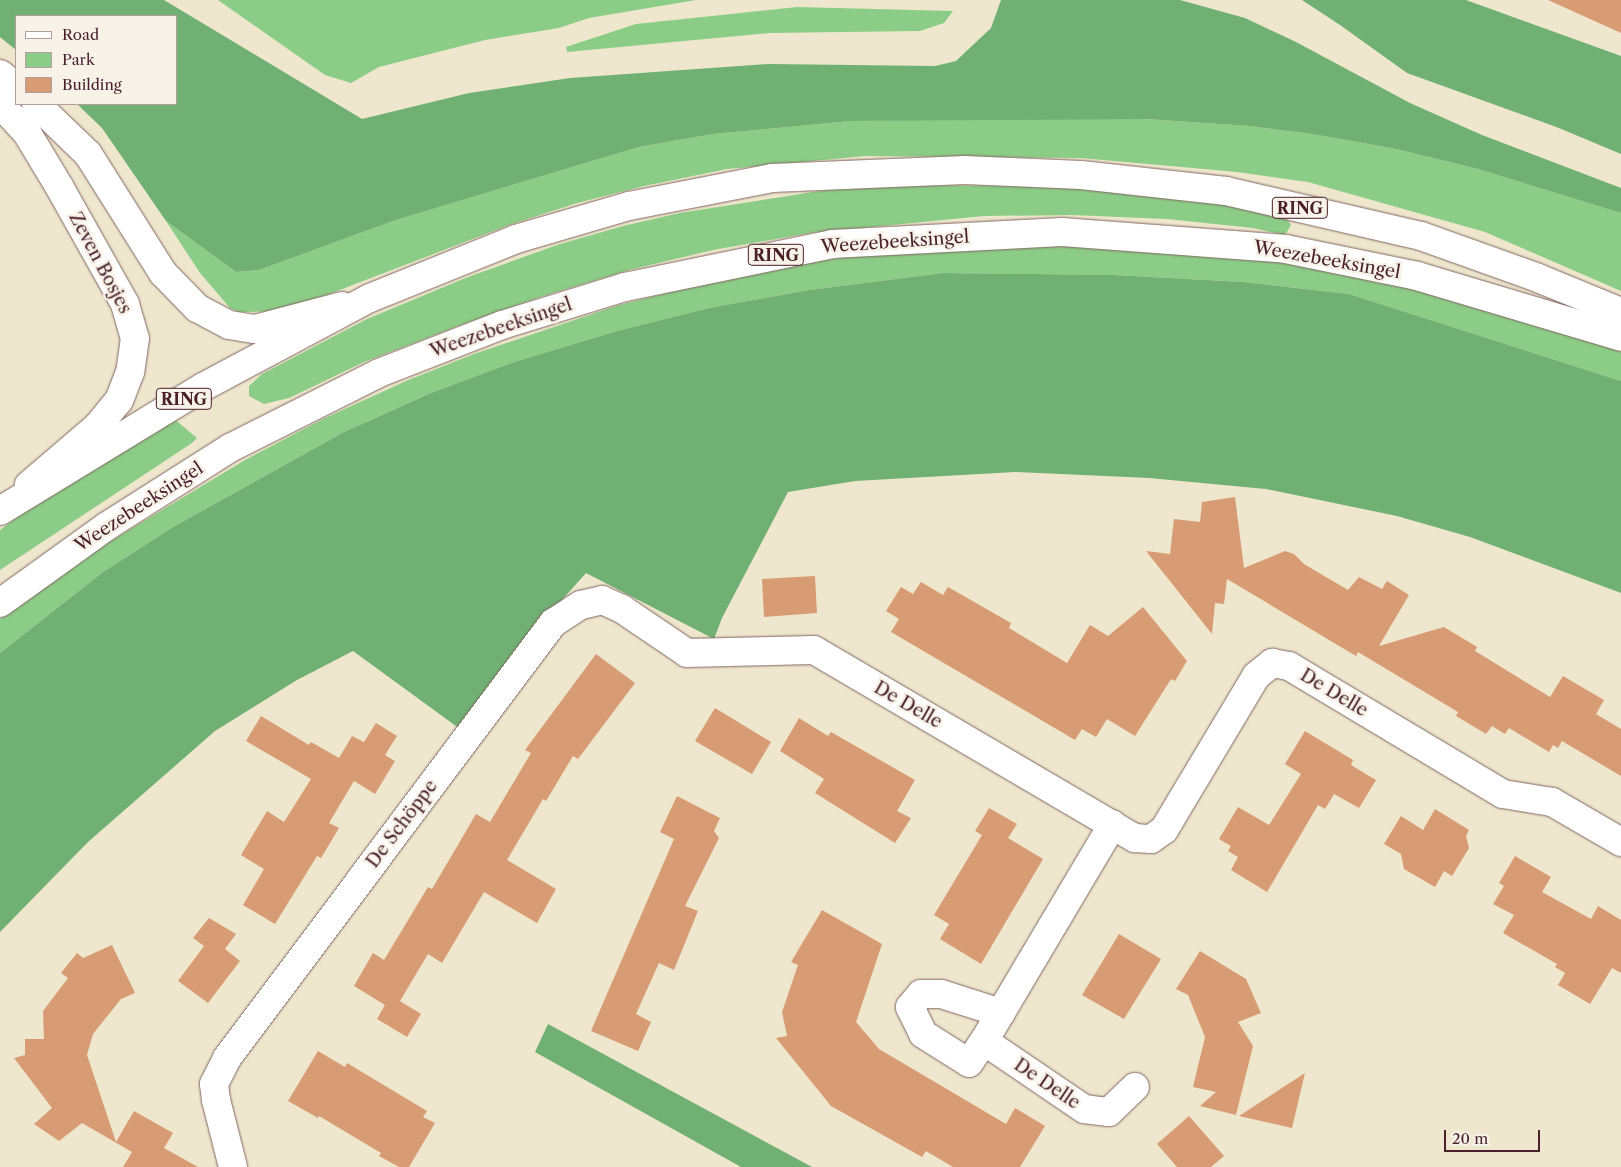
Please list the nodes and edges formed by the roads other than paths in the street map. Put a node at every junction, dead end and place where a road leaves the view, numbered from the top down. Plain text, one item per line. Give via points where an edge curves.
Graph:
1 (0, 74) edge
2 (15, 86) edge
3 (0, 104) edge
4 (37, 105) edge
5 (370, 298) junction
6 (1621, 312) edge
7 (1621, 337) edge
8 (1, 510) edge
9 (0, 603) edge
10 (687, 653) joint
11 (1113, 824) junction
12 (1621, 842) edge
13 (1001, 1013) junction
14 (984, 1041) junction
15 (1135, 1087) dead end
16 (233, 1167) edge

1 - 2 street
3 - 8 street, Zeven Bosjes via 26,133 60,188 125,304 135,338 130,372 118,400 98,426
4 - 5 street via 88,154 163,273 198,308 229,325 255,329
5 - 6 street, RING via 516,239 629,206 772,178 965,170 1081,175 1226,191 1421,236
5 - 8 street, RING via 203,387
7 - 9 street, Weezebeeksingel / RING via 1416,276 1286,249 1062,232 832,244 625,287 502,325 378,373 230,448 107,526
10 - 11 street, De Delle via 814,650
10 - 16 street, De Schöppe via 622,609 602,600 580,604 553,624 227,1058 214,1084
11 - 12 street, De Delle via 1135,838 1151,838 1164,830 1256,676 1272,663 1289,666 1503,794 1552,802
11 - 13 street
13 - 14 street
13 - 14 street via 941,994 920,994 910,1007 924,1034 964,1062 969,1063
14 - 15 street, De Delle via 1084,1109 1109,1112

